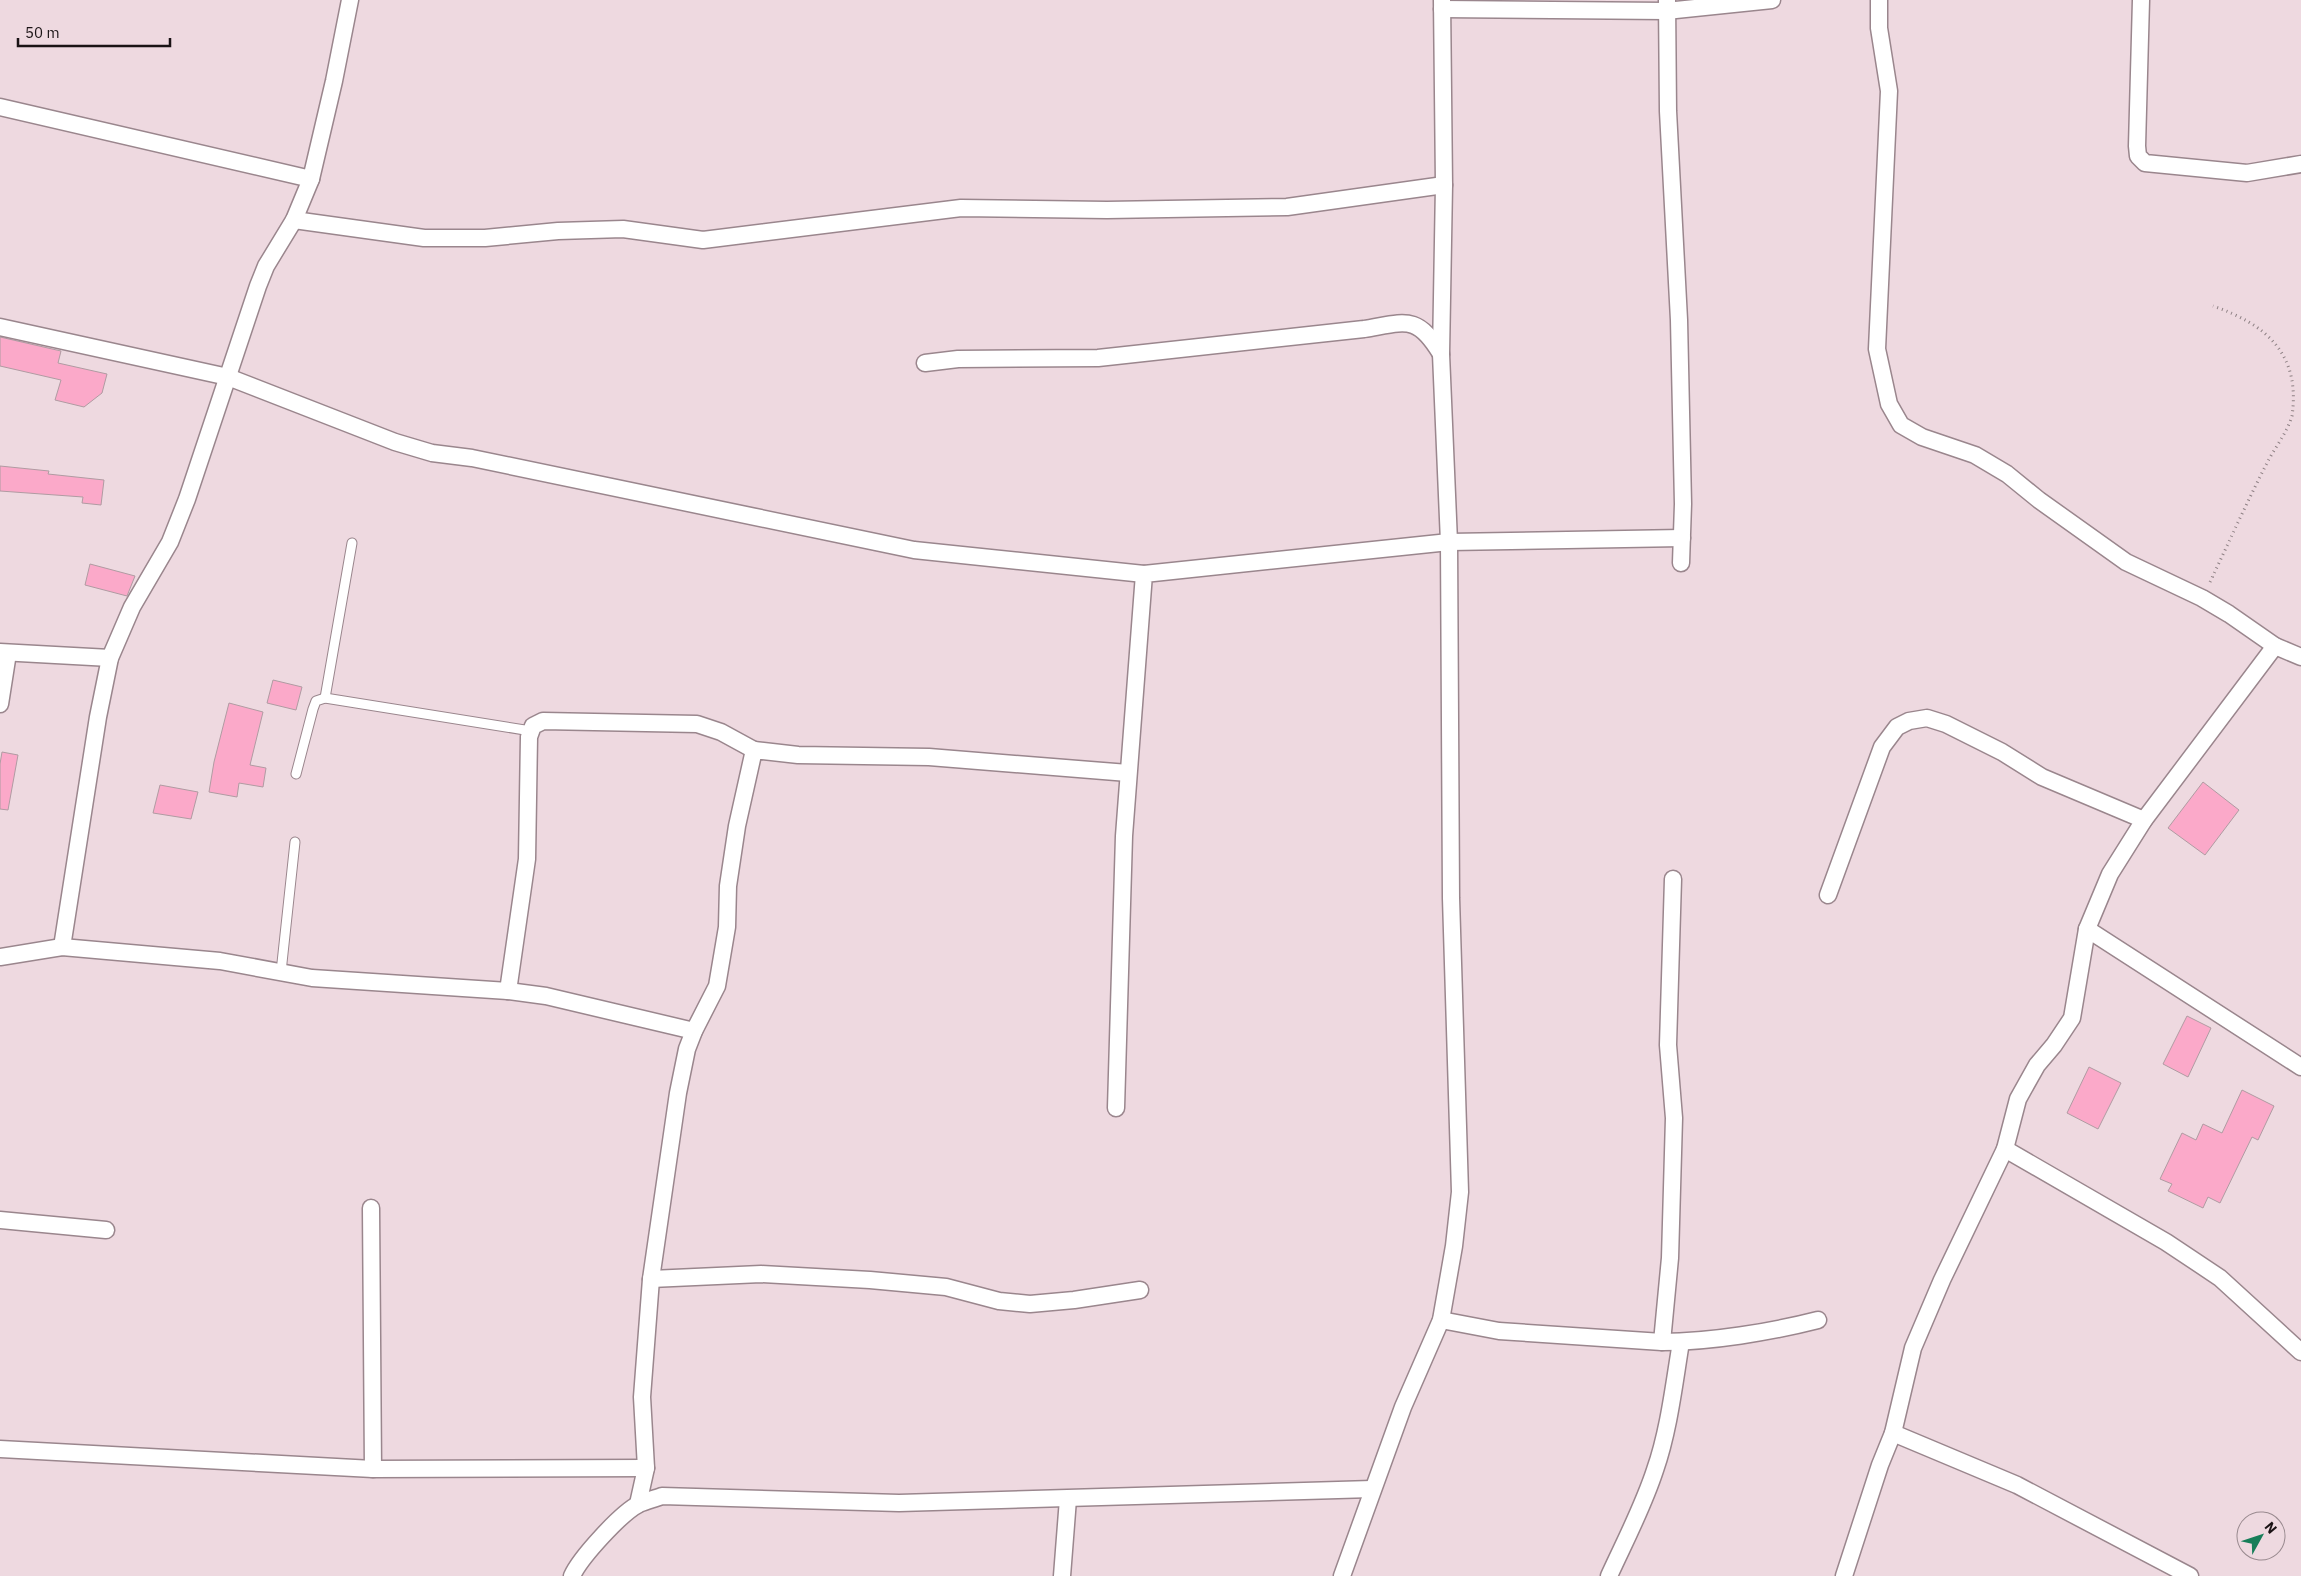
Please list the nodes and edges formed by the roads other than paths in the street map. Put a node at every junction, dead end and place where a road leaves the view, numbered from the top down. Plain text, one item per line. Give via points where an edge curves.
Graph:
1 (350, 0) edge
2 (1772, 0) edge
3 (1879, 0) edge
4 (2141, 0) edge
5 (1442, 4) edge
6 (1667, 6) edge
7 (0, 106) edge
8 (2301, 164) edge
9 (311, 179) junction
10 (1444, 185) junction
11 (294, 220) junction
12 (0, 328) edge
13 (1441, 354) junction
14 (925, 363) dead end
15 (228, 378) junction
16 (1682, 538) junction
17 (1449, 542) junction
18 (352, 543) dead end
19 (1681, 563) dead end
20 (1144, 574) junction
21 (2274, 646) junction
22 (4, 653) edge
23 (2301, 657) edge
24 (110, 658) junction
25 (325, 698) junction
26 (0, 704) edge
27 (531, 731) junction
28 (754, 750) junction
29 (1128, 772) junction
30 (296, 774) dead end
31 (2144, 820) junction
32 (295, 842) dead end
33 (1673, 879) dead end
34 (1828, 895) dead end
35 (2087, 929) junction
36 (62, 947) junction
37 (0, 958) edge
38 (282, 972) junction
39 (508, 991) junction
40 (694, 1031) junction
41 (2301, 1067) edge
42 (1116, 1108) dead end
43 (2005, 1149) junction
44 (371, 1208) dead end
45 (0, 1220) edge
46 (106, 1230) dead end
47 (651, 1279) junction
48 (1140, 1290) dead end
49 (1441, 1320) junction
50 (1818, 1320) dead end
51 (1662, 1342) junction
52 (1681, 1342) junction
53 (2301, 1352) edge
54 (1893, 1433) junction
55 (0, 1449) edge
56 (646, 1468) junction
57 (373, 1469) junction
58 (1372, 1489) junction
59 (1068, 1499) junction
60 (638, 1504) junction
61 (572, 1576) edge
62 (1062, 1576) edge
63 (1342, 1576) edge
64 (1609, 1576) edge
65 (1844, 1576) edge
66 (2190, 1576) edge

1 - 9 street
2 - 6 street
3 - 21 street via 1879,28 1889,92 1877,349 1890,404 1901,425 1922,437 1975,455 1999,469 2126,562 2202,598
4 - 8 street via 2138,156 2145,163 2247,173
5 - 6 street
5 - 10 street
6 - 16 street via 1668,111 1679,320
7 - 9 street
9 - 11 street
10 - 11 street via 1287,207 961,208 703,240 623,228 485,238 424,238
10 - 13 street
11 - 15 street via 266,266
12 - 15 street
13 - 14 street via 1430,335 1418,325 1404,322 1098,358 958,359
13 - 17 street
15 - 20 street via 432,453 472,458 914,550
15 - 24 street via 170,542 132,607
16 - 17 street
16 - 19 street
17 - 20 street
17 - 49 street via 1451,898 1460,1192
18 - 25 lane
20 - 29 street
21 - 23 street
21 - 31 street
22 - 24 street
22 - 26 street
24 - 36 street
25 - 27 lane
25 - 30 lane via 316,701
27 - 28 street via 533,726 543,721 697,724 721,732
27 - 39 street via 527,867
28 - 29 street via 798,755 929,757
28 - 40 street via 737,826 728,886 727,927 717,986
29 - 42 street
31 - 34 street via 2042,776 1946,724 1927,718 1909,721 1897,727 1882,746
31 - 35 street via 2110,874
32 - 38 lane
33 - 51 street via 1668,1045 1674,1118 1670,1258
35 - 41 street
35 - 43 street via 2072,1018 2037,1065 2018,1100
36 - 37 street
36 - 38 street via 220,961
38 - 39 street via 312,978
39 - 40 street via 546,996
40 - 47 street via 678,1093
43 - 53 street via 2166,1242 2220,1278
43 - 54 street via 1913,1348
44 - 57 street
45 - 46 street
47 - 48 street via 760,1274 870,1280 946,1287 999,1301 1030,1304
47 - 56 street via 642,1397
49 - 51 street via 1499,1330
49 - 58 street
50 - 52 street via 1779,1329
51 - 52 street
52 - 64 street via 1656,1469
54 - 65 street
54 - 66 street via 2017,1484
55 - 57 street
56 - 57 street
56 - 60 street
58 - 59 street
58 - 63 street
59 - 60 street via 899,1502 662,1496
59 - 62 street
60 - 61 street via 600,1539

